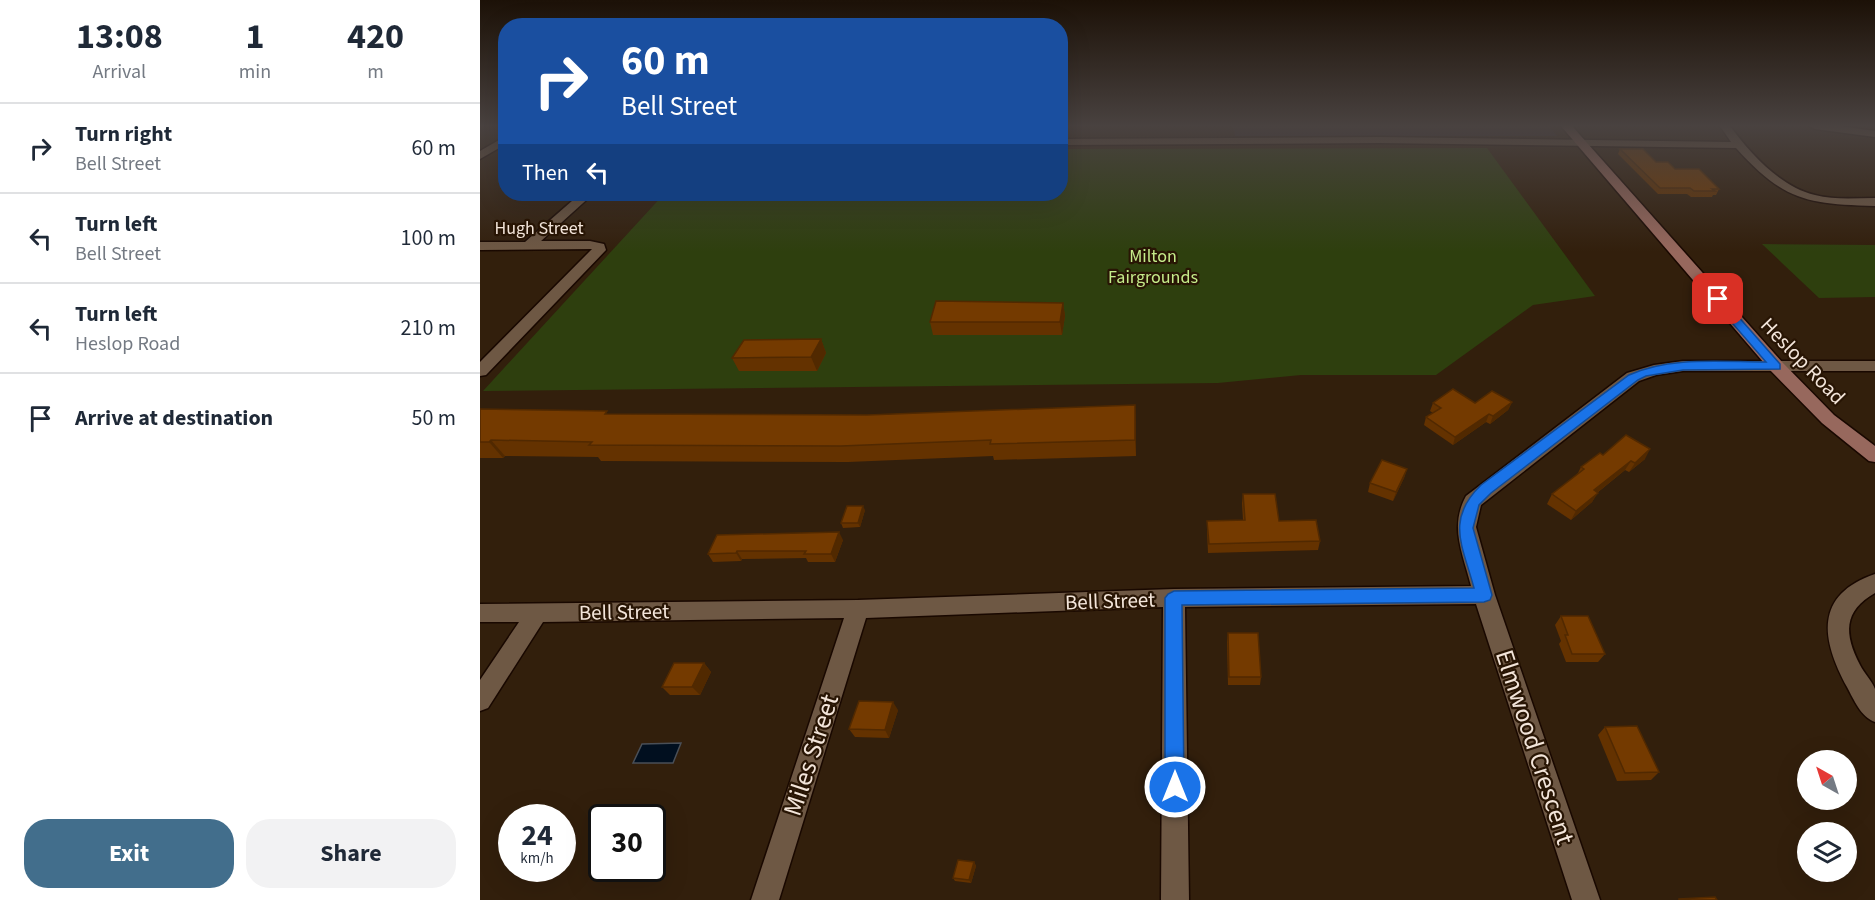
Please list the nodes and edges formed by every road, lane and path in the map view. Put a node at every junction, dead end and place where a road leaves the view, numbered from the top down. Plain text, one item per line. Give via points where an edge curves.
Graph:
1 (1602, 168) edge
2 (1765, 168) edge
3 (579, 201) edge
4 (1875, 202) edge
5 (480, 246) edge
6 (528, 246) junction
7 (1776, 366) junction
8 (1875, 366) edge
9 (480, 371) edge
10 (1875, 456) edge
11 (1875, 584) edge
12 (1484, 595) junction
13 (1174, 598) junction
14 (858, 609) junction
15 (480, 613) edge
16 (537, 613) junction
17 (480, 700) edge
18 (1875, 711) edge
19 (765, 900) edge
20 (1175, 900) edge
21 (1586, 900) edge

1 - 7 street, Heslop Road
2 - 4 street via 1800,195
3 - 6 street
5 - 6 street, Hugh Street
6 - 9 street, Hugh Street via 599,250
7 - 8 street
7 - 10 street, Heslop Road via 1828,419
7 - 12 street via 1683,366 1633,377 1486,489 1473,501 1466,528
11 - 18 street via 1846,601 1840,617 1839,639 1849,669
12 - 13 street, Bell Street
12 - 21 street, Elmwood Crescent
13 - 14 street, Bell Street
13 - 20 street
14 - 16 street, Bell Street
14 - 19 street, Miles Street
15 - 16 street, Bell Street
16 - 17 street

